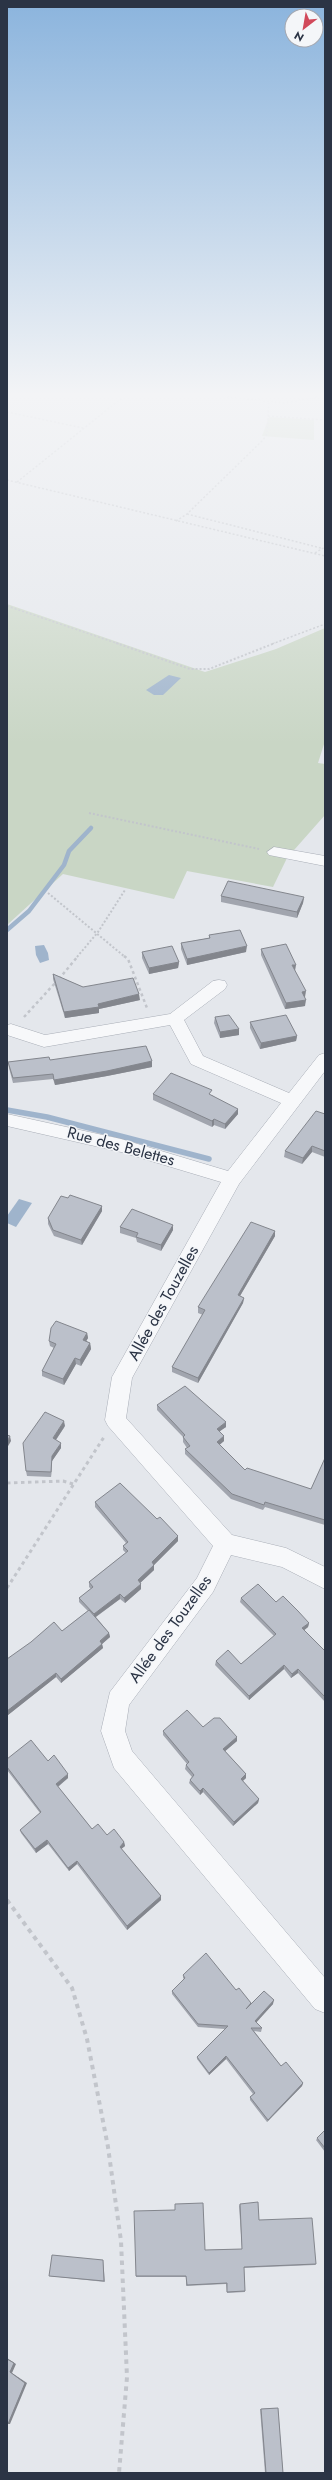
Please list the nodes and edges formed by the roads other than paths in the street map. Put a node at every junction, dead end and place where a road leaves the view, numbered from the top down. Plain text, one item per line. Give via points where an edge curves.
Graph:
1 (274, 852) road end
2 (325, 860) edge
3 (219, 985) dead end
4 (175, 1019) junction
5 (11, 1030) road end
6 (325, 1059) edge
7 (319, 1077) edge
8 (292, 1101) junction
9 (7, 1120) edge
10 (232, 1179) junction
11 (225, 1544) junction
12 (325, 1579) edge
13 (325, 1999) edge

1 - 2 street
3 - 4 street
4 - 5 street via 44,1041
4 - 8 street via 197,1060
6 - 7 street, Allée des Touzelles
7 - 8 street, Allée des Touzelles
8 - 10 street, Allée des Touzelles
9 - 10 street, Rue des Belettes via 89,1136
10 - 11 street, Allée des Touzelles via 122,1377 114,1420
11 - 12 street via 286,1558
11 - 13 street, Allée des Touzelles via 205,1585 118,1700 112,1731 123,1758

